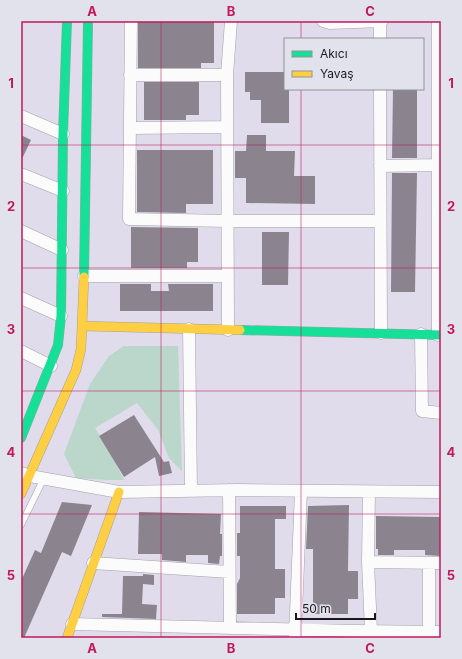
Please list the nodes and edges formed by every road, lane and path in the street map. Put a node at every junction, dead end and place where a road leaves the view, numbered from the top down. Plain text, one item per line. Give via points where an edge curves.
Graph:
1 (67, 21) edge
2 (88, 21) edge
3 (131, 21) edge
4 (231, 21) edge
5 (323, 21) edge
6 (381, 21) edge
7 (438, 21) edge
8 (380, 38) edge
9 (130, 75) junction
10 (227, 75) junction
11 (380, 90) edge
12 (440, 107) edge
13 (21, 116) edge
14 (227, 127) junction
15 (130, 128) junction
16 (63, 134) junction
17 (438, 165) junction
18 (380, 166) junction
19 (21, 174) edge
20 (440, 183) edge
21 (63, 191) junction
22 (228, 221) junction
23 (380, 221) junction
24 (21, 232) edge
25 (62, 250) junction
26 (84, 276) junction
27 (228, 276) junction
28 (21, 298) edge
29 (61, 316) junction
30 (82, 326) junction
31 (190, 329) junction
32 (228, 330) junction
33 (381, 333) junction
34 (421, 334) junction
35 (439, 335) edge
36 (21, 351) edge
37 (51, 366) junction
38 (441, 413) edge
39 (21, 438) edge
40 (25, 475) edge
41 (44, 478) junction
42 (229, 490) junction
43 (191, 491) junction
44 (301, 491) junction
45 (119, 492) junction
46 (369, 492) junction
47 (441, 492) edge
48 (21, 494) edge
49 (21, 525) edge
50 (368, 562) junction
51 (94, 563) junction
52 (435, 563) edge
53 (229, 572) junction
54 (72, 624) junction
55 (230, 628) junction
56 (371, 631) junction
57 (435, 632) edge
58 (190, 633) edge
59 (295, 634) edge
60 (402, 635) edge
61 (67, 638) edge

1 - 16 street
2 - 26 street
3 - 9 street
4 - 10 street
5 - 6 street via 330,24
6 - 8 street
7 - 12 street
9 - 10 street
9 - 15 street
10 - 14 street
11 - 18 street
12 - 17 street
13 - 16 street
14 - 15 street
14 - 22 street
15 - 22 street via 129,219
16 - 21 street
17 - 18 street
17 - 20 street
18 - 23 street
19 - 21 street
20 - 35 street
21 - 25 street
22 - 23 street
22 - 27 street
23 - 33 street
24 - 25 street
25 - 29 street
26 - 27 street
26 - 30 street
27 - 32 street
28 - 29 street
29 - 37 street via 58,345
30 - 31 street
30 - 40 street via 81,349 76,370
31 - 32 street
31 - 43 street
32 - 33 street
33 - 34 street
34 - 35 street
34 - 38 street via 422,411
36 - 37 street
37 - 39 street
40 - 41 street
40 - 48 street
41 - 45 street
41 - 49 lane
42 - 43 street
42 - 44 street
42 - 53 street
43 - 45 street
44 - 46 street
44 - 59 street
45 - 51 street
46 - 47 street
46 - 50 street
50 - 52 street
50 - 56 street
51 - 53 street
51 - 54 street
52 - 57 street
53 - 55 street
54 - 58 street
54 - 61 street
55 - 58 street
55 - 59 street
56 - 59 street
56 - 60 street
57 - 60 street

